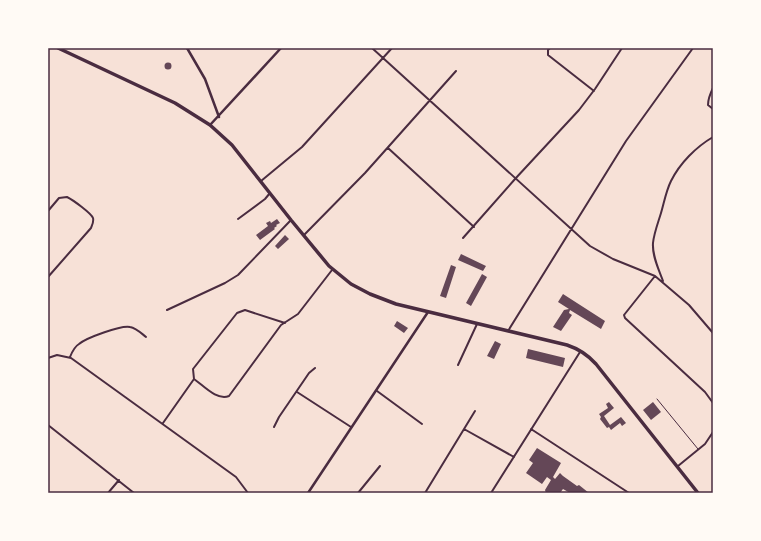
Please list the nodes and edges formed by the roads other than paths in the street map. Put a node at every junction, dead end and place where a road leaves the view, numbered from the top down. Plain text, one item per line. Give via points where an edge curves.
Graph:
1 (58, 48) edge
2 (187, 48) edge
3 (281, 48) edge
4 (372, 48) edge
5 (392, 48) edge
6 (550, 48) edge
7 (622, 48) edge
8 (693, 48) edge
9 (383, 58) junction
10 (456, 71) dead end
11 (713, 88) edge
12 (594, 90) junction
13 (428, 101) junction
14 (713, 109) edge
15 (218, 117) junction
16 (210, 125) junction
17 (713, 137) edge
18 (387, 148) junction
19 (515, 179) junction
20 (261, 181) junction
21 (270, 194) junction
22 (48, 211) edge
23 (238, 219) dead end
24 (291, 220) junction
25 (474, 227) junction
26 (570, 229) junction
27 (303, 236) junction
28 (464, 238) dead end
29 (333, 269) junction
30 (655, 276) junction
31 (48, 277) edge
32 (664, 283) junction
33 (167, 310) dead end
34 (428, 312) junction
35 (285, 323) junction
36 (477, 324) junction
37 (508, 331) junction
38 (713, 333) edge
39 (146, 337) dead end
40 (581, 351) junction
41 (70, 357) junction
42 (48, 358) edge
43 (458, 365) dead end
44 (315, 368) dead end
45 (194, 379) junction
46 (297, 392) junction
47 (377, 392) junction
48 (657, 399) dead end
49 (713, 403) edge
50 (475, 411) dead end
51 (164, 423) junction
52 (422, 424) dead end
53 (48, 425) edge
54 (274, 427) dead end
55 (352, 428) junction
56 (464, 429) junction
57 (531, 429) junction
58 (713, 432) edge
59 (698, 449) junction
60 (514, 457) junction
61 (380, 466) dead end
62 (677, 467) junction
63 (119, 480) junction
64 (624, 490) junction
65 (108, 493) edge
66 (134, 493) edge
67 (248, 493) edge
68 (308, 493) edge
69 (358, 493) edge
70 (425, 493) edge
71 (491, 493) edge
72 (623, 493) edge
73 (629, 493) edge
74 (698, 493) edge

1 - 16 main road via 175,104
2 - 15 street via 205,79
3 - 15 street
4 - 9 street
5 - 9 street
6 - 12 street via 548,55
7 - 12 street
8 - 26 street via 626,141
9 - 13 street
9 - 20 street via 302,147
10 - 13 street
11 - 14 street via 708,105
12 - 19 street via 579,110
13 - 18 street
13 - 19 street
15 - 16 street
16 - 20 main road via 232,145
17 - 32 street via 690,155 670,182 653,243 656,262
18 - 25 street
18 - 27 street
19 - 25 street
19 - 26 street
20 - 21 main road
21 - 23 street
21 - 24 main road
22 - 31 street via 59,198 67,197 90,214 93,222 91,228
24 - 27 main road
24 - 33 street via 238,275
25 - 28 street
26 - 30 street via 602,253
26 - 37 street
27 - 29 main road
29 - 34 main road via 352,284 374,296
29 - 35 street via 298,314
30 - 32 street
30 - 49 street via 624,315 625,318 705,392
32 - 38 street via 689,305
34 - 36 main road
34 - 47 street
35 - 45 street via 248,310 237,313 192,369
35 - 45 street via 226,398 220,397
36 - 37 main road
36 - 43 street
37 - 40 main road via 567,345
39 - 41 street via 134,328 120,327 82,342 75,347
40 - 57 street
40 - 62 main road via 596,364
41 - 42 street via 57,355
41 - 51 street
44 - 46 street
45 - 51 street
46 - 54 street
46 - 55 street
47 - 52 street
47 - 55 street
48 - 59 lane
50 - 56 street
51 - 67 street via 236,477
53 - 63 street
55 - 68 street
56 - 60 street
56 - 70 street
57 - 60 street
57 - 64 street
58 - 59 street
59 - 62 street
60 - 71 street
61 - 69 street
62 - 74 main road
63 - 65 street
63 - 66 street
64 - 72 street
64 - 73 street

